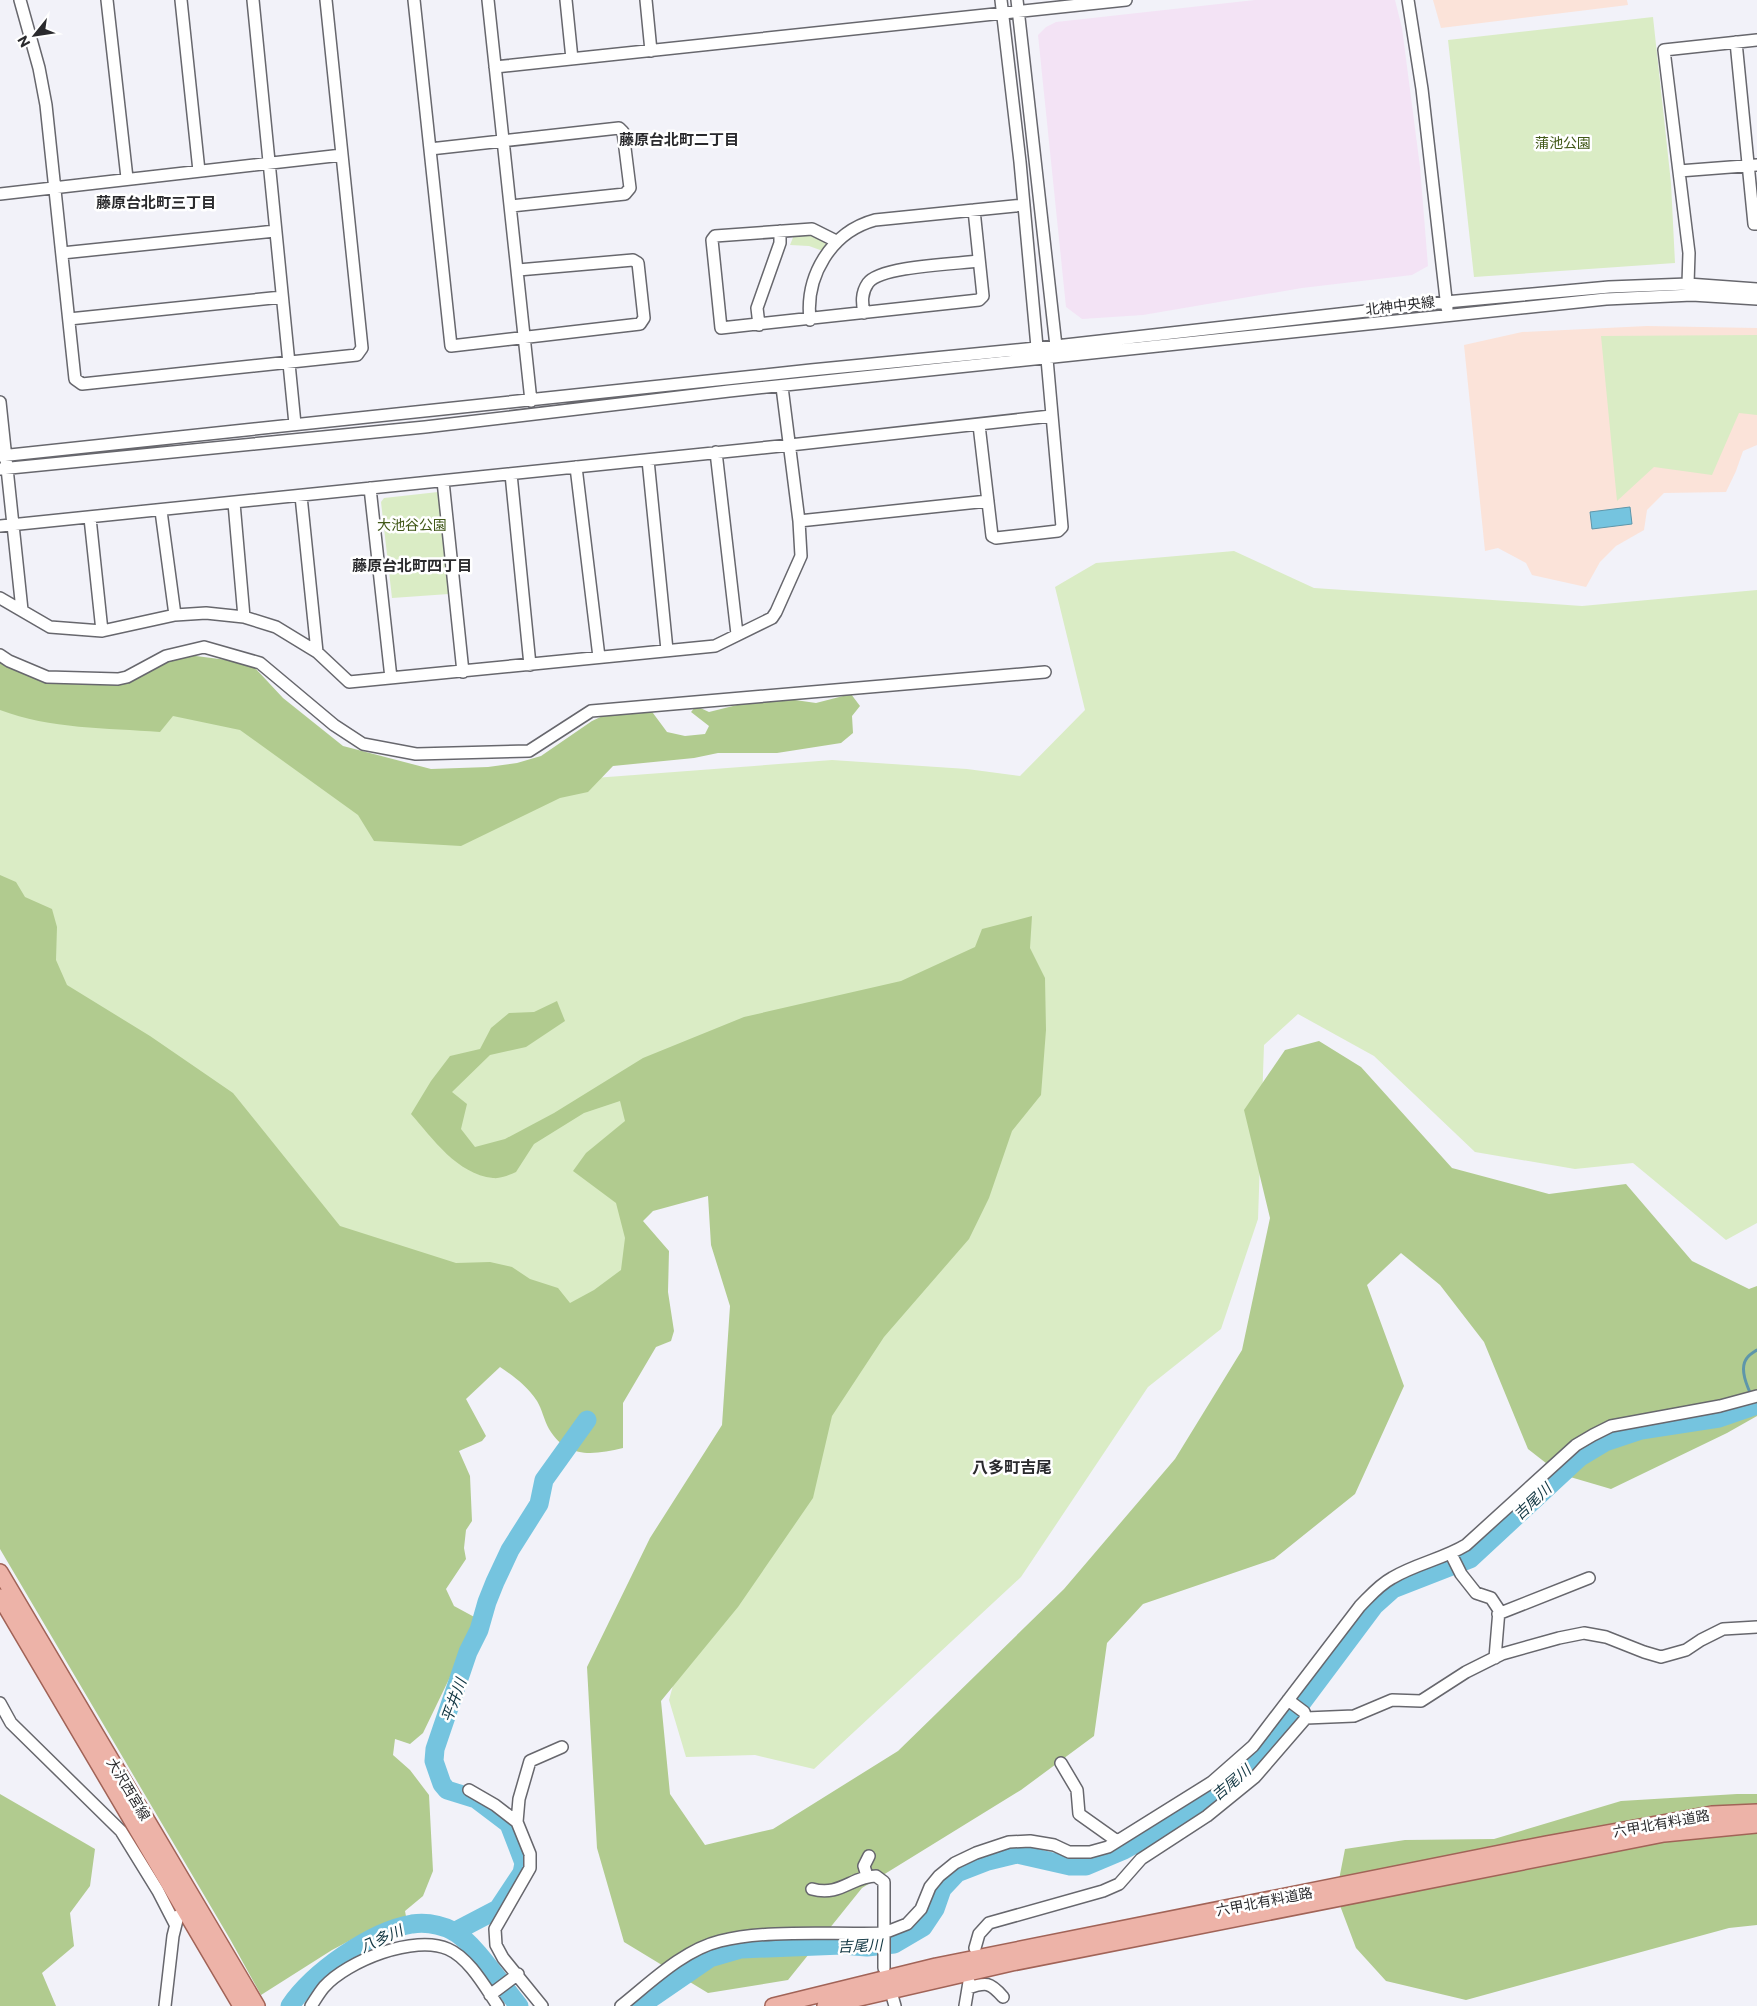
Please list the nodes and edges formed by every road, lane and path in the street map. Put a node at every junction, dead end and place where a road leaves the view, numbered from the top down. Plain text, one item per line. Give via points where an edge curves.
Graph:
1 (20, 0) edge
2 (107, 0) edge
3 (181, 0) edge
4 (253, 0) edge
5 (326, 0) edge
6 (414, 0) edge
7 (488, 0) edge
8 (566, 0) edge
9 (646, 0) edge
10 (1001, 0) edge
11 (1018, 0) edge
12 (1126, 0) edge
13 (1408, 0) edge
14 (1018, 12) junction
15 (1003, 14) junction
16 (1757, 40) edge
17 (1736, 42) junction
18 (651, 51) junction
19 (572, 59) junction
20 (495, 67) junction
21 (503, 140) junction
22 (430, 149) junction
23 (342, 155) junction
24 (270, 163) junction
25 (1753, 165) edge
26 (199, 171) junction
27 (1678, 171) junction
28 (127, 178) junction
29 (54, 187) junction
30 (0, 194) edge
31 (1024, 205) junction
32 (511, 206) junction
33 (974, 210) junction
34 (1757, 224) edge
35 (780, 230) junction
36 (275, 231) junction
37 (836, 241) junction
38 (62, 253) junction
39 (979, 261) junction
40 (518, 270) junction
41 (1688, 284) junction
42 (1757, 289) edge
43 (282, 297) junction
44 (1757, 299) edge
45 (1446, 302) junction
46 (864, 313) junction
47 (1447, 315) junction
48 (69, 319) junction
49 (810, 320) junction
50 (760, 325) junction
51 (524, 337) junction
52 (1056, 346) junction
53 (1037, 347) junction
54 (1047, 359) junction
55 (290, 363) junction
56 (782, 387) junction
57 (531, 401) junction
58 (0, 402) edge
59 (1051, 416) junction
60 (295, 424) junction
61 (979, 425) junction
62 (790, 446) junction
63 (716, 452) junction
64 (3, 455) edge
65 (648, 460) junction
66 (576, 467) junction
67 (4, 469) edge
68 (511, 474) junction
69 (443, 481) junction
70 (370, 488) junction
71 (301, 496) junction
72 (988, 501) junction
73 (234, 503) junction
74 (161, 511) junction
75 (90, 518) junction
76 (799, 521) junction
77 (14, 525) junction
78 (0, 526) edge
79 (0, 598) edge
80 (22, 610) junction
81 (175, 615) junction
82 (244, 617) junction
83 (102, 631) junction
84 (738, 634) junction
85 (667, 650) junction
86 (317, 652) junction
87 (0, 655) edge
88 (599, 657) junction
89 (530, 665) junction
90 (463, 672) junction
91 (1045, 672) dead end
92 (391, 678) junction
93 (1757, 1396) edge
94 (1451, 1554) junction
95 (0, 1572) edge
96 (1589, 1578) dead end
97 (0, 1597) edge
98 (1498, 1614) junction
99 (1757, 1627) edge
100 (1495, 1658) junction
101 (1290, 1701) junction
102 (0, 1703) edge
103 (1305, 1715) junction
104 (562, 1747) dead end
105 (1061, 1763) dead end
106 (469, 1790) dead end
107 (1757, 1812) edge
108 (517, 1822) junction
109 (1757, 1825) edge
110 (1118, 1841) junction
111 (869, 1856) dead end
112 (866, 1876) junction
113 (812, 1889) dead end
114 (181, 1905) junction
115 (175, 1924) junction
116 (883, 1935) junction
117 (975, 1948) dead end
118 (884, 1968) dead end
119 (517, 1975) junction
120 (492, 1993) junction
121 (1003, 1996) dead end
122 (165, 2006) edge
123 (241, 2006) edge
124 (257, 2006) edge
125 (311, 2006) edge
126 (498, 2006) edge
127 (542, 2006) edge
128 (621, 2006) edge
129 (773, 2006) edge
130 (825, 2006) edge
131 (965, 2006) edge

1 - 29 street via 40,68
2 - 28 street
3 - 26 street
4 - 24 street
5 - 23 street
6 - 22 street
7 - 20 street
8 - 19 street
9 - 18 street
10 - 15 street
11 - 14 street
12 - 14 street
13 - 45 street via 1422,89
14 - 15 street
14 - 52 street
15 - 18 street
15 - 31 street
16 - 17 street
17 - 25 street
17 - 27 street via 1664,50
18 - 19 street
19 - 20 street
20 - 21 street
21 - 22 street
21 - 32 street
21 - 32 street via 620,128 630,188 625,194
22 - 51 street via 452,346
23 - 24 street
23 - 55 street via 362,347 357,355
24 - 26 street
24 - 36 street
25 - 27 street
25 - 34 street via 1754,224
26 - 28 street
27 - 41 street via 1689,253
28 - 29 street
29 - 30 street
29 - 38 street
31 - 33 street
31 - 53 street
32 - 40 street
33 - 37 street via 875,220 858,225
33 - 39 street
35 - 37 street via 812,229
35 - 50 street via 780,243 757,308
35 - 50 street via 715,236 712,240 721,328
36 - 38 street
36 - 43 street
37 - 49 street via 822,261 810,291
38 - 48 street
39 - 46 street via 885,272 868,282 862,301
39 - 46 street via 983,296 979,300
40 - 51 street
40 - 51 street via 632,260 638,264 644,318 640,324
41 - 42 street, 北神中央線
41 - 45 street, 北神中央線 via 1609,287
43 - 48 street
43 - 55 street
44 - 47 street, 北神中央線 via 1692,295 1606,299
45 - 47 street
45 - 52 street, 北神中央線
46 - 49 street
47 - 54 street, 北神中央線
48 - 55 street via 76,380 82,384
49 - 50 street
51 - 57 street
52 - 53 street, 北神中央線
52 - 54 street
53 - 54 street
53 - 57 street, 北神中央線
54 - 56 street, 北神中央線
54 - 59 street
55 - 60 street
56 - 62 street
56 - 67 street, 北神中央線
57 - 60 street, 北神中央線
58 - 64 street
59 - 61 street
59 - 72 street via 1062,527 1058,532 996,538 992,536
60 - 64 street, 北神中央線
61 - 62 street
61 - 72 street
62 - 63 street
62 - 76 street
63 - 65 street
63 - 84 street
64 - 67 street
65 - 66 street
65 - 85 street
66 - 68 street
66 - 88 street
67 - 77 street
68 - 69 street
68 - 89 street
69 - 70 street
69 - 90 street
70 - 71 street
70 - 92 street
71 - 73 street
71 - 86 street
72 - 76 street
73 - 74 street
73 - 82 street
74 - 75 street
74 - 81 street
75 - 77 street
75 - 83 street
76 - 84 street via 801,556 776,612 772,618
77 - 78 street
77 - 80 street
79 - 80 street
80 - 83 street via 50,626
81 - 82 street via 206,613
81 - 83 street
82 - 86 street via 276,627
84 - 85 street via 715,646
85 - 88 street
86 - 92 street via 349,682
87 - 91 street via 47,677 118,679 166,656 204,648 260,663 334,725 363,744 416,754 530,751 590,710
88 - 89 street
89 - 90 street
90 - 92 street
93 - 94 street via 1611,1426 1593,1435 1576,1445 1466,1546
94 - 98 street via 1461,1574 1476,1593 1491,1598 1499,1610
94 - 101 street via 1410,1569 1376,1589
95 - 124 main road, 大沢西宮線
96 - 98 street
97 - 114 main road, 大沢西宮線
98 - 100 street
99 - 100 street via 1723,1629 1686,1650 1662,1656 1584,1633
100 - 103 street via 1421,1701 1392,1700 1354,1716
101 - 103 street
101 - 110 street via 1253,1746 1212,1782
102 - 115 street via 11,1723 121,1831
103 - 117 street via 1255,1776 1207,1816 1141,1859 1119,1884 988,1923 979,1934
104 - 108 street via 530,1761 519,1800
105 - 110 street via 1077,1790 1079,1814
106 - 108 street
107 - 129 main road, 六甲北有料道路 via 1712,1814 1546,1844 936,1966
108 - 119 street via 530,1854 530,1868 495,1929 496,1945
109 - 130 main road, 六甲北有料道路 via 1664,1834 1012,1963
110 - 116 street via 1090,1852 1069,1852 1054,1845 1030,1841 1008,1842 976,1853 955,1863 939,1876 907,1924
111 - 112 street via 864,1866
112 - 113 street via 842,1889
112 - 116 street via 876,1876 884,1882
114 - 115 street
114 - 123 main road, 大沢西宮線
115 - 122 street
116 - 118 street
116 - 128 street via 772,1934 719,1941 682,1960
119 - 120 street
119 - 127 street
120 - 125 street via 448,1948 419,1943 355,1964 325,1986
120 - 126 street
121 - 131 street via 993,1986 968,1984

